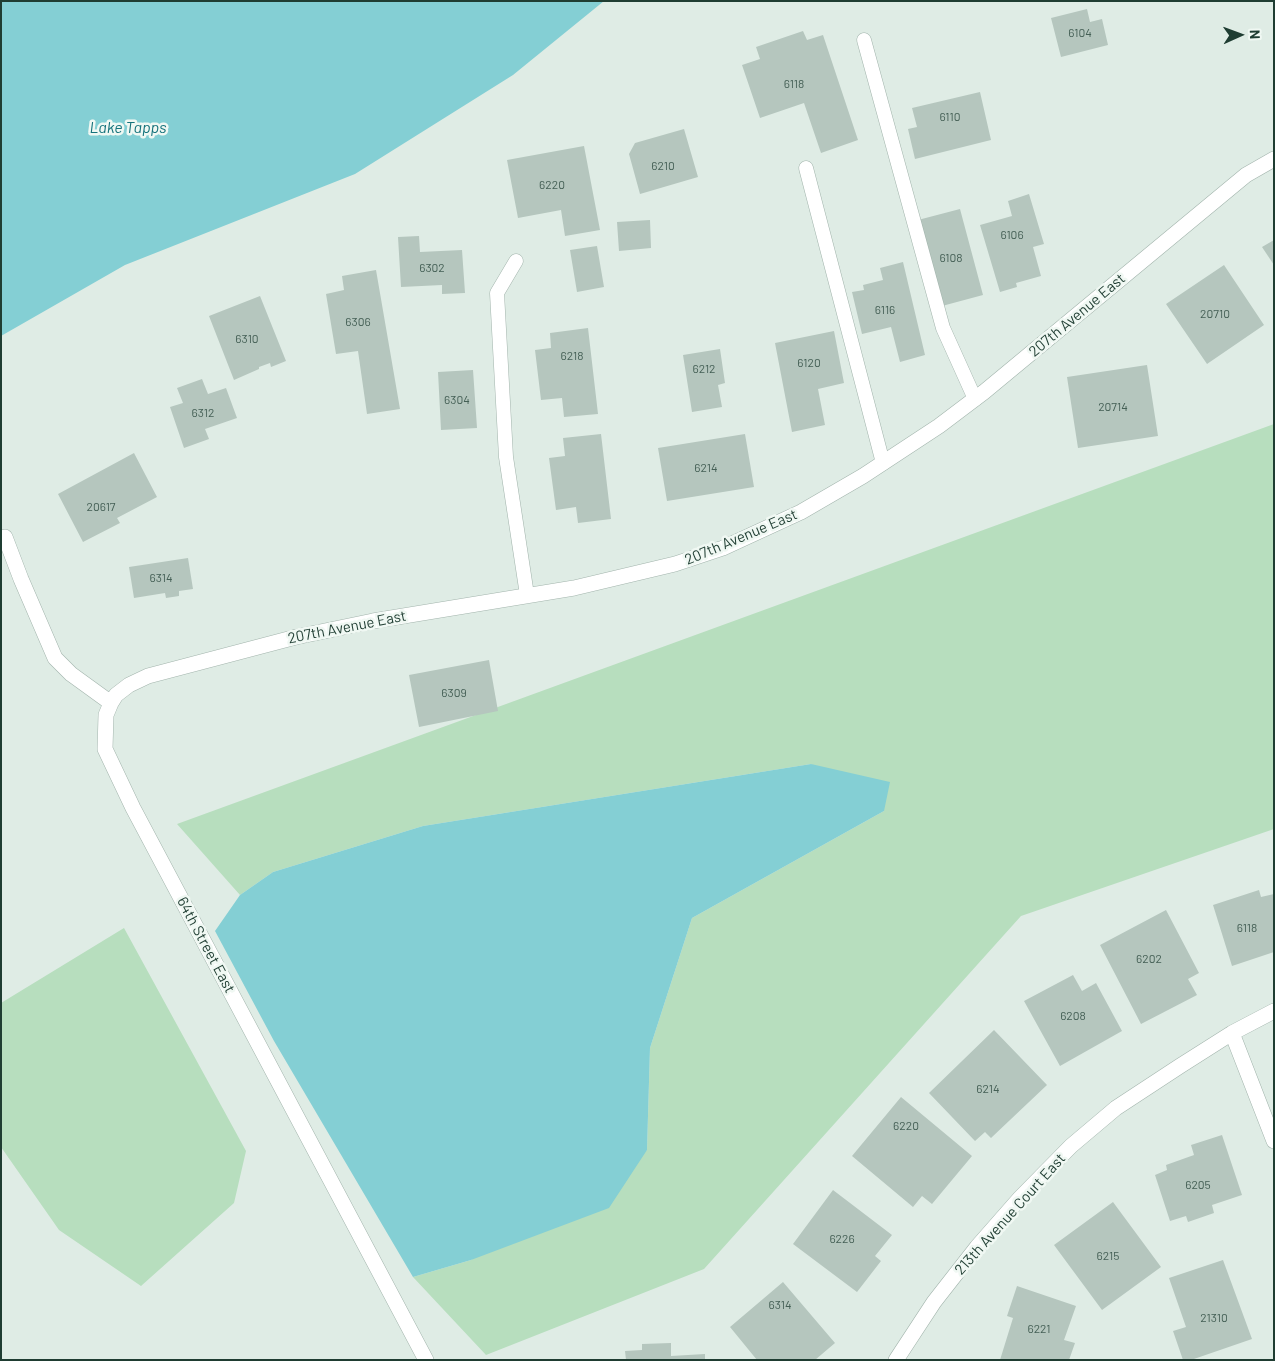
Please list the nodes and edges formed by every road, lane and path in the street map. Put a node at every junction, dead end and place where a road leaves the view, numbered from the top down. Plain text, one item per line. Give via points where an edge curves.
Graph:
1 (864, 40) dead end
2 (1274, 159) edge
3 (806, 168) dead end
4 (516, 261) dead end
5 (975, 399) junction
6 (883, 463) junction
7 (5, 537) dead end
8 (527, 595) junction
9 (111, 703) junction
10 (1274, 1011) edge
11 (1232, 1033) junction
12 (1274, 1141) edge
13 (426, 1360) edge
14 (896, 1360) edge

1 - 5 lane via 943,328
2 - 5 street, 207th Avenue East via 1246,175
3 - 6 lane
4 - 8 lane via 497,293 506,456
5 - 6 street, 207th Avenue East
6 - 8 street, 207th Avenue East via 801,512 723,548 675,564 574,588
7 - 9 street via 55,658
8 - 9 street, 207th Avenue East via 373,621 279,641 148,676 129,685
9 - 13 street, 64th Street East via 106,715 105,749 133,808
10 - 11 street, 213th Avenue Court East
11 - 12 street
11 - 14 street, 213th Avenue Court East via 1116,1108 1070,1146 977,1247 934,1302

